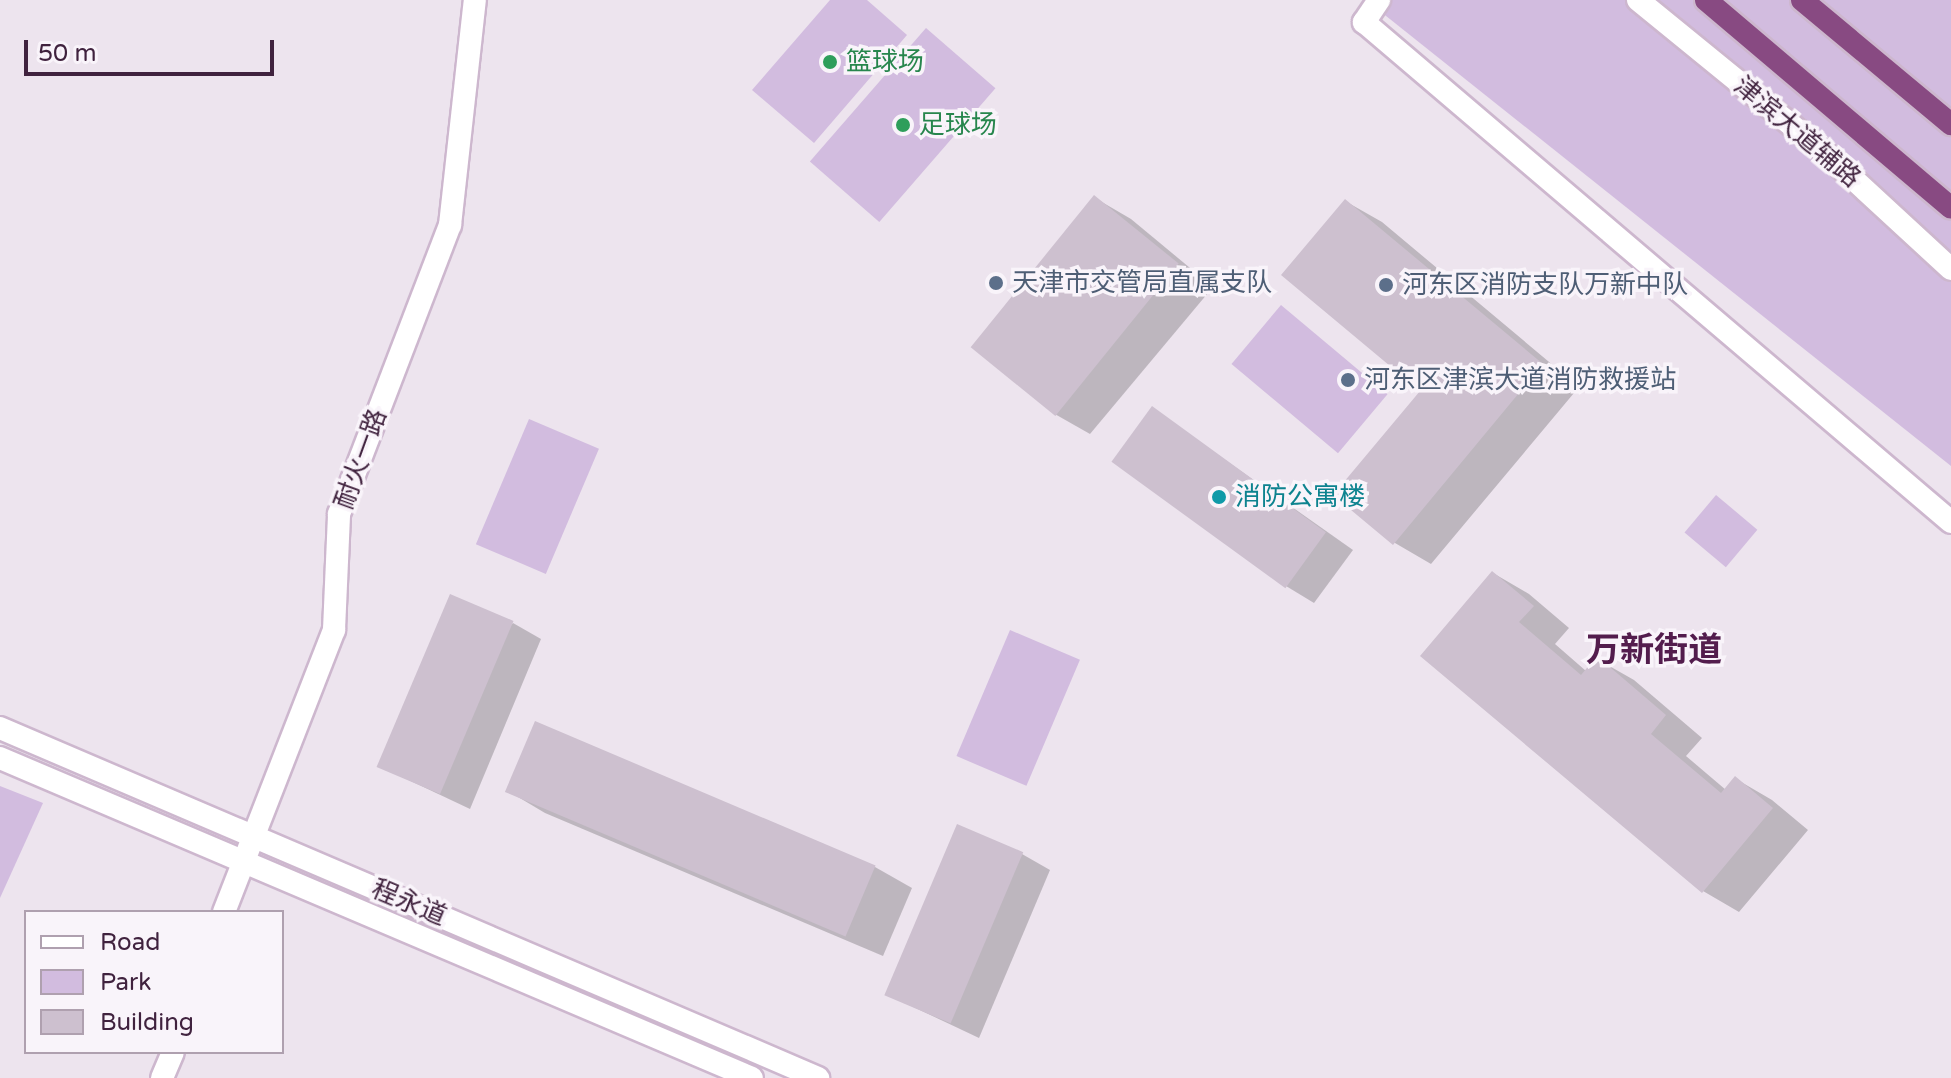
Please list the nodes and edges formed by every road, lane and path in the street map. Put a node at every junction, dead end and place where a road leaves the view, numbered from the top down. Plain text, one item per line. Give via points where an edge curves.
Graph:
1 (475, 0) edge
2 (1379, 0) edge
3 (1638, 0) edge
4 (1706, 0) edge
5 (1802, 0) edge
6 (1951, 124) edge
7 (1951, 208) edge
8 (1951, 269) edge
9 (1951, 522) edge
10 (0, 728) edge
11 (0, 758) edge
12 (253, 836) junction
13 (242, 861) junction
14 (225, 910) edge
15 (172, 1054) edge
16 (162, 1078) edge
17 (752, 1078) edge
18 (818, 1078) edge

1 - 12 street, 耐火一路 via 450,225 339,514 334,630
2 - 9 street via 1364,22
3 - 8 street, 津滨大道辅路 via 1823,151
4 - 7 highway
5 - 6 highway
10 - 12 street, 程永道
11 - 13 street, 程永道
12 - 13 street, 耐火一路
12 - 18 street, 程永道
13 - 14 street, 耐火一路
13 - 17 street, 程永道
15 - 16 street

